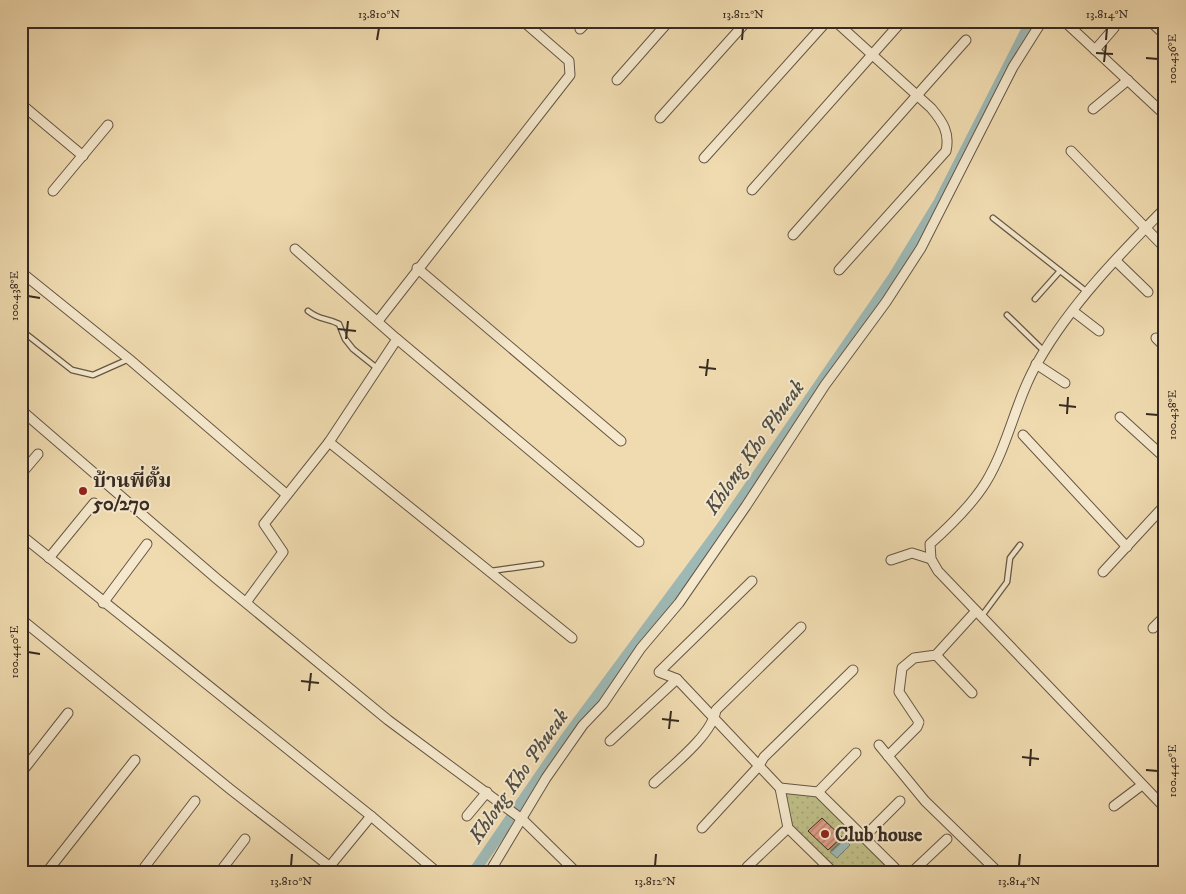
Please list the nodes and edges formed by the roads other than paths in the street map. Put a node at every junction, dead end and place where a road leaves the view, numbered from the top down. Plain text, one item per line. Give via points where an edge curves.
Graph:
1 (523, 21) edge
2 (588, 21) edge
3 (669, 21) edge
4 (747, 21) edge
5 (827, 21) edge
6 (835, 21) edge
7 (902, 21) edge
8 (1042, 21) edge
9 (1064, 21) edge
10 (1115, 21) edge
11 (1150, 21) edge
12 (580, 29) dead end
13 (1165, 35) edge
14 (966, 40) dead end
15 (1095, 50) junction
16 (873, 55) junction
17 (617, 80) dead end
18 (1128, 80) junction
19 (918, 96) junction
20 (21, 104) edge
21 (1093, 110) dead end
22 (1165, 115) edge
23 (660, 118) dead end
24 (108, 125) dead end
25 (1071, 152) dead end
26 (83, 156) junction
27 (704, 158) dead end
28 (752, 190) dead end
29 (53, 192) dead end
30 (1165, 208) edge
31 (993, 218) dead end
32 (1144, 229) junction
33 (793, 235) dead end
34 (1165, 248) edge
35 (295, 249) dead end
36 (1116, 262) junction
37 (417, 268) junction
38 (839, 270) dead end
39 (1060, 271) junction
40 (21, 272) edge
41 (1148, 292) dead end
42 (1088, 293) junction
43 (1035, 300) dead end
44 (308, 311) dead end
45 (1073, 311) junction
46 (1007, 315) dead end
47 (378, 321) junction
48 (21, 330) edge
49 (1099, 331) dead end
50 (1156, 338) dead end
51 (398, 340) junction
52 (1165, 347) edge
53 (1044, 351) junction
54 (129, 358) junction
55 (1036, 364) junction
56 (378, 369) junction
57 (1065, 383) dead end
58 (21, 410) edge
59 (1120, 417) dead end
60 (1023, 435) dead end
61 (621, 440) dead end
62 (329, 442) junction
63 (38, 454) dead end
64 (1165, 458) edge
65 (21, 474) edge
66 (286, 494) junction
67 (94, 502) dead end
68 (1165, 505) edge
69 (21, 535) edge
70 (639, 542) dead end
71 (147, 544) dead end
72 (1020, 545) dead end
73 (1127, 547) junction
74 (49, 558) junction
75 (931, 559) junction
76 (891, 560) dead end
77 (541, 564) dead end
78 (491, 572) junction
79 (1103, 572) dead end
80 (752, 581) dead end
81 (247, 601) junction
82 (103, 602) junction
83 (978, 614) junction
84 (1165, 616) edge
85 (21, 620) edge
86 (801, 627) dead end
87 (1153, 628) dead end
88 (572, 638) dead end
89 (936, 655) junction
90 (852, 670) dead end
91 (678, 679) junction
92 (972, 693) dead end
93 (68, 713) dead end
94 (715, 718) junction
95 (610, 741) dead end
96 (879, 745) dead end
97 (856, 753) dead end
98 (888, 756) junction
99 (135, 760) dead end
100 (758, 767) junction
101 (21, 773) edge
102 (654, 783) dead end
103 (1142, 784) junction
104 (780, 788) junction
105 (487, 792) junction
106 (818, 792) junction
107 (195, 801) dead end
108 (900, 801) dead end
109 (1114, 806) dead end
110 (1165, 808) edge
111 (370, 816) junction
112 (467, 816) dead end
113 (521, 818) junction
114 (702, 828) dead end
115 (788, 828) junction
116 (864, 837) junction
117 (245, 839) dead end
118 (947, 839) dead end
119 (330, 866) junction
120 (747, 867) dead end
121 (832, 872) edge
122 (46, 873) edge
123 (140, 873) edge
124 (219, 873) edge
125 (338, 873) edge
126 (438, 873) edge
127 (489, 873) edge
128 (577, 873) edge
129 (900, 873) edge
130 (911, 873) edge
131 (999, 873) edge

1 - 37 street via 568,60 570,75
2 - 12 street
3 - 17 street
4 - 23 street
5 - 27 street
6 - 16 street
7 - 16 street
8 - 113 street via 1013,67 921,248 886,302 812,404 679,602 583,725
9 - 15 street
10 - 15 street via 1114,28
11 - 13 street
14 - 19 street
15 - 18 street
16 - 19 street
16 - 28 street
18 - 21 street
18 - 22 street
19 - 33 street
19 - 38 street via 945,124 946,152
20 - 26 street
24 - 26 street
25 - 32 street
26 - 29 street
30 - 32 street
31 - 39 lane
32 - 34 street
32 - 36 street
35 - 47 street
36 - 41 street
36 - 42 street
37 - 47 street
37 - 61 street
39 - 42 lane
39 - 43 lane
40 - 54 street
42 - 45 street
44 - 56 lane via 318,319 339,324 353,349
45 - 49 street
45 - 53 street
46 - 53 lane
47 - 51 street
48 - 54 lane via 72,370 93,375
50 - 52 street
51 - 56 street
51 - 70 street
53 - 55 street
54 - 66 street
55 - 57 street
55 - 75 street via 986,482 948,528 930,544
56 - 62 street
58 - 81 street via 217,579
59 - 64 street
60 - 73 street
62 - 66 street
62 - 78 street
63 - 65 street
66 - 81 street via 264,524 283,552
67 - 74 street
68 - 73 street
69 - 74 street
71 - 82 street
72 - 83 lane via 1010,558 1007,582
73 - 79 street
74 - 82 street
75 - 76 street via 912,553
75 - 83 street
77 - 78 lane
78 - 88 street
80 - 91 street via 659,672
81 - 105 street via 388,720
82 - 111 street
83 - 89 street
83 - 103 street
84 - 87 street
85 - 119 street via 230,790
86 - 94 street via 716,710
89 - 92 street
89 - 98 street via 914,658 902,668 899,692 919,722
90 - 100 street via 764,757
91 - 94 street
91 - 95 street
93 - 101 street
94 - 100 street
94 - 102 street via 702,737
96 - 98 street
97 - 106 street
98 - 131 street via 924,801
99 - 122 street
100 - 104 street
100 - 114 street
103 - 109 street
103 - 110 street
104 - 106 street
104 - 115 street
105 - 112 street
105 - 113 street
106 - 116 street
107 - 123 street
108 - 116 street
111 - 119 street
111 - 126 street
113 - 127 street
113 - 128 street
115 - 120 street
115 - 121 street
116 - 129 street
117 - 124 street
118 - 130 street
119 - 125 street

